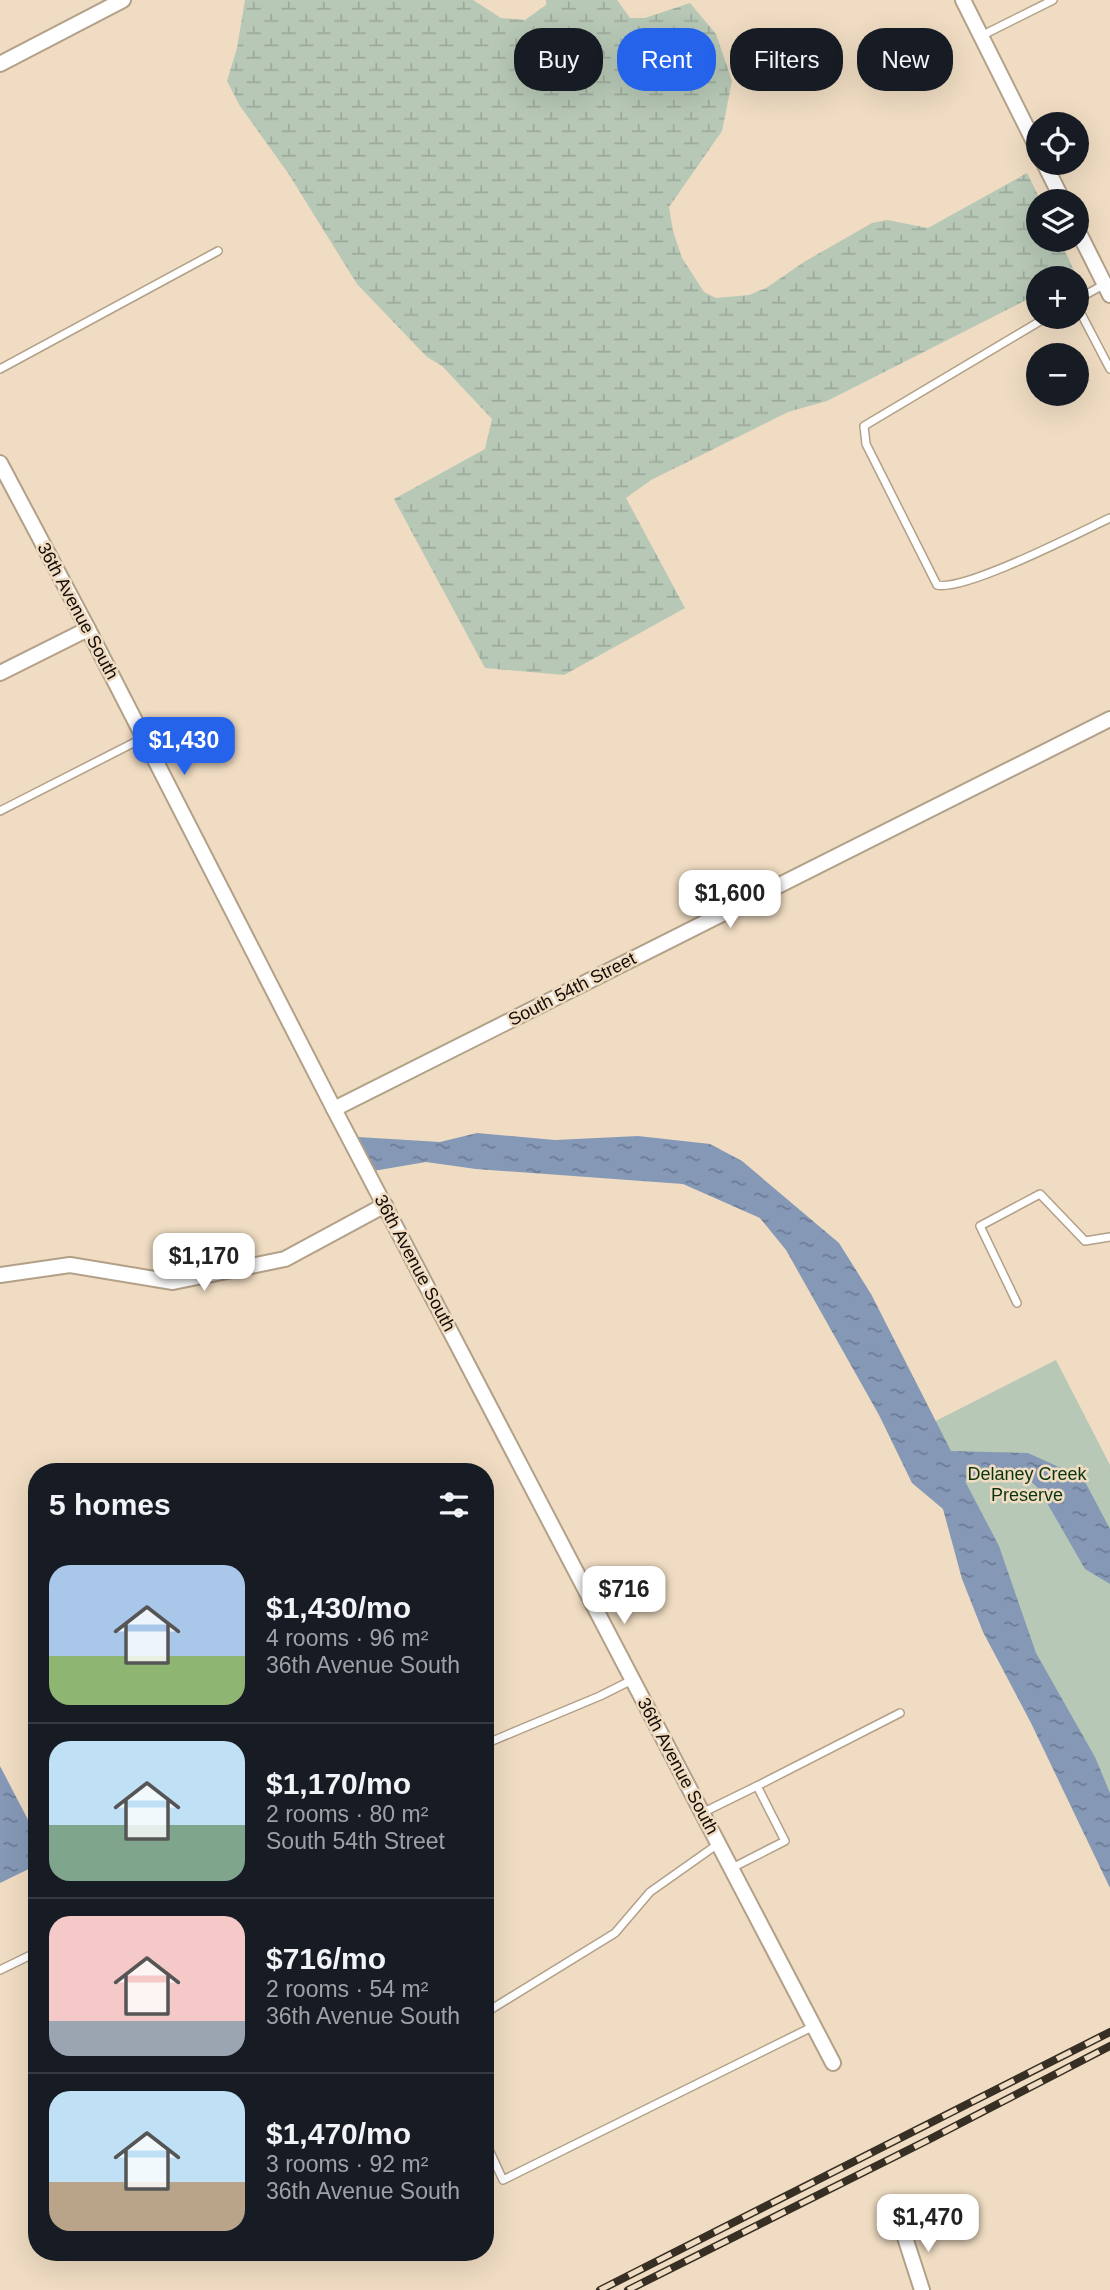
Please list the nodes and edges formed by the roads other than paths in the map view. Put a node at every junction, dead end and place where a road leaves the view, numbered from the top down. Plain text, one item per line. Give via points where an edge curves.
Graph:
1 (123, 0) edge
2 (963, 0) edge
3 (1053, 0) edge
4 (981, 36) junction
5 (0, 64) edge
6 (1026, 126) edge
7 (218, 251) dead end
8 (1088, 252) edge
9 (1107, 290) edge
10 (1089, 297) edge
11 (1089, 328) edge
12 (1027, 329) edge
13 (0, 369) edge
14 (1110, 369) edge
15 (0, 463) edge
16 (1110, 518) edge
17 (88, 629) junction
18 (0, 673) edge
19 (1110, 719) edge
20 (144, 738) junction
21 (0, 811) edge
22 (334, 1109) junction
23 (385, 1205) junction
24 (1110, 1237) edge
25 (0, 1275) edge
26 (1017, 1304) dead end
27 (632, 1679) junction
28 (900, 1713) dead end
29 (494, 1740) edge
30 (757, 1786) junction
31 (702, 1813) junction
32 (718, 1844) junction
33 (731, 1869) junction
34 (28, 1956) edge
35 (0, 1970) edge
36 (494, 2007) edge
37 (814, 2026) junction
38 (833, 2063) dead end
39 (494, 2160) edge
40 (902, 2228) dead end
41 (922, 2290) edge

1 - 5 street
2 - 4 street
3 - 4 lane
4 - 6 street
7 - 13 lane
8 - 9 street
9 - 10 lane
11 - 14 lane
12 - 16 lane via 864,426 866,444 937,585 945,587 991,572
15 - 17 street, 36th Avenue South
17 - 18 street
17 - 20 street, 36th Avenue South
19 - 22 street, South 54th Street
20 - 21 lane
20 - 22 street, 36th Avenue South
22 - 23 street, 36th Avenue South
23 - 25 street via 285,1258 173,1282 70,1265
23 - 27 street, 36th Avenue South
24 - 26 lane via 1085,1241 1040,1194 980,1226
27 - 29 lane
27 - 31 street, 36th Avenue South
28 - 30 lane
30 - 31 lane
30 - 33 lane via 785,1841
31 - 32 street, 36th Avenue South
32 - 33 street, 36th Avenue South
32 - 36 lane via 650,1892 615,1933
33 - 37 street, 36th Avenue South
34 - 35 lane
37 - 38 street, 36th Avenue South
37 - 39 lane via 503,2180
40 - 41 street

